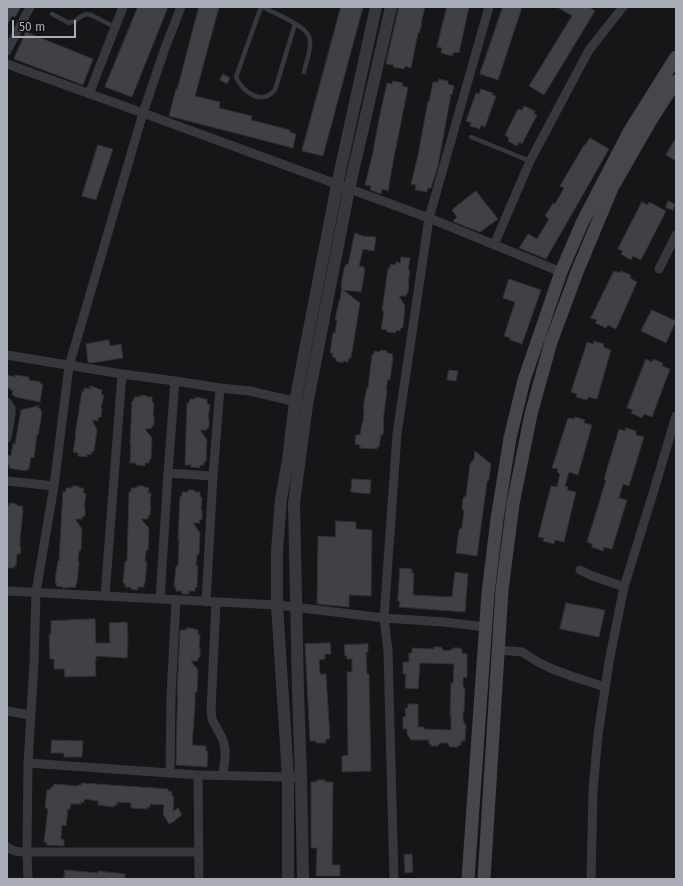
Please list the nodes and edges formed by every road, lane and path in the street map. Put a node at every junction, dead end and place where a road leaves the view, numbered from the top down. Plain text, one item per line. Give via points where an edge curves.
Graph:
1 (30, 7) edge
2 (123, 7) edge
3 (181, 7) edge
4 (262, 7) edge
5 (376, 7) edge
6 (391, 7) edge
7 (489, 7) edge
8 (619, 8) edge
9 (52, 14) dead end
10 (295, 24) junction
11 (115, 27) junction
12 (7, 52) edge
13 (676, 57) edge
14 (7, 64) edge
15 (304, 72) dead end
16 (676, 81) edge
17 (89, 94) junction
18 (143, 113) junction
19 (471, 137) dead end
20 (530, 161) junction
21 (337, 184) junction
22 (349, 189) junction
23 (429, 218) junction
24 (676, 235) edge
25 (494, 245) junction
26 (659, 269) dead end
27 (561, 272) junction
28 (7, 355) edge
29 (69, 366) junction
30 (122, 374) junction
31 (175, 381) junction
32 (220, 388) junction
33 (7, 402) edge
34 (301, 403) junction
35 (676, 416) edge
36 (7, 437) edge
37 (168, 473) junction
38 (213, 476) junction
39 (7, 481) edge
40 (54, 486) junction
41 (497, 519) junction
42 (511, 520) junction
43 (580, 570) dead end
44 (624, 587) junction
45 (7, 591) edge
46 (36, 592) junction
47 (105, 596) junction
48 (160, 600) junction
49 (176, 600) junction
50 (206, 602) junction
51 (216, 602) junction
52 (277, 605) junction
53 (297, 607) junction
54 (384, 618) junction
55 (485, 627) junction
56 (498, 650) junction
57 (605, 687) junction
58 (7, 711) edge
59 (30, 715) junction
60 (28, 763) junction
61 (170, 773) junction
62 (198, 775) junction
63 (223, 775) junction
64 (288, 777) junction
65 (301, 778) junction
66 (7, 847) edge
67 (27, 852) junction
68 (198, 852) junction
69 (28, 879) edge
70 (199, 879) edge
71 (288, 879) edge
72 (303, 879) edge
73 (394, 879) edge
74 (468, 879) edge
75 (484, 879) edge
76 (591, 879) edge

1 - 12 street
2 - 11 street
3 - 18 street
4 - 10 lane
4 - 10 lane via 236,77 246,91 266,97 275,90
5 - 21 street
6 - 22 street
7 - 23 street
8 - 20 street via 589,50
9 - 11 lane via 69,23 80,16 92,15
10 - 15 lane via 304,30 310,40
11 - 17 street
13 - 27 main road via 629,132 582,223
14 - 17 street
16 - 42 main road via 612,188 577,272 551,342 531,414
17 - 18 street
18 - 21 street
18 - 29 street
19 - 20 lane
20 - 25 street
21 - 22 street
21 - 34 street
22 - 23 street
22 - 34 street
23 - 25 street
23 - 54 street via 397,434
24 - 26 street
25 - 27 street
27 - 41 main road via 524,380 510,438
28 - 29 street
29 - 30 street
29 - 40 street
30 - 31 street
30 - 47 street
31 - 32 street
31 - 37 street
32 - 34 street via 250,390
32 - 38 street
33 - 36 street via 11,414
34 - 52 street via 281,499 277,551
34 - 53 street via 294,504
35 - 44 street
37 - 38 street
37 - 48 street
38 - 50 street
39 - 40 street
40 - 46 street
41 - 42 main road
41 - 55 main road
42 - 56 main road
43 - 44 street
44 - 57 street
45 - 46 street
46 - 47 street
46 - 59 street
47 - 48 street
48 - 49 street
49 - 50 street
49 - 61 street
50 - 51 street
51 - 52 street
51 - 63 street via 211,712 224,745
52 - 53 street
52 - 64 street
53 - 54 street
53 - 65 street
54 - 55 street
54 - 73 street via 388,651
55 - 74 main road
56 - 57 street via 522,652 550,668
56 - 75 main road
57 - 76 street via 593,790
58 - 59 street
59 - 60 street
60 - 61 street
60 - 67 street
61 - 62 street
62 - 63 street
62 - 68 street
63 - 64 street
64 - 65 street
64 - 71 street
65 - 72 street
66 - 67 street via 12,851
67 - 68 street
67 - 69 street
68 - 70 street

